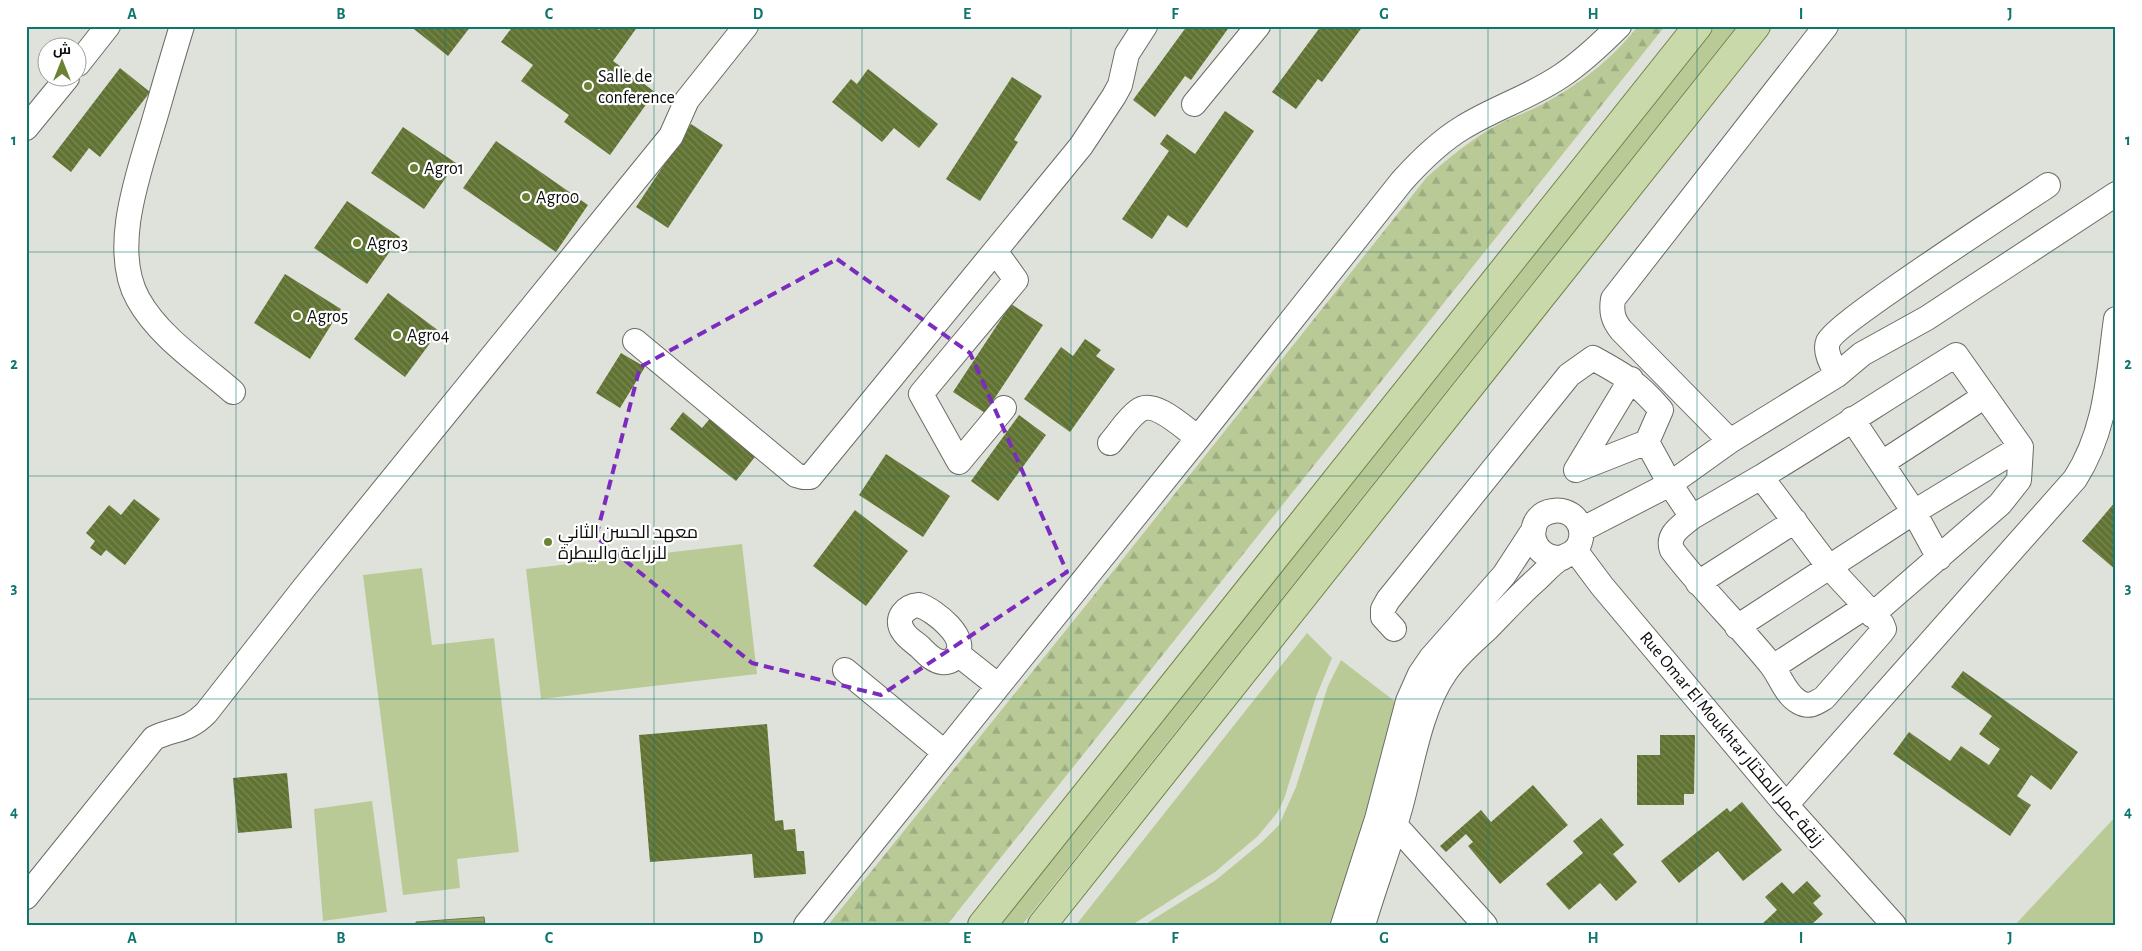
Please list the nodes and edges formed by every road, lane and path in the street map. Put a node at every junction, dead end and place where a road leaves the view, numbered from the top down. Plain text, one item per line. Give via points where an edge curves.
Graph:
1 (108, 26) edge
2 (182, 26) edge
3 (746, 26) edge
4 (1145, 26) edge
5 (1258, 26) edge
6 (1619, 26) edge
7 (1698, 26) edge
8 (1756, 26) edge
9 (1826, 26) edge
10 (88, 51) edge
11 (58, 88) edge
12 (1194, 104) dead end
13 (28, 123) edge
14 (2048, 185) dead end
15 (2116, 194) edge
16 (995, 251) junction
17 (2116, 319) edge
18 (635, 341) dead end
19 (1837, 375) junction
20 (1631, 379) junction
21 (233, 392) dead end
22 (1985, 396) junction
23 (1004, 408) dead end
24 (1852, 419) junction
25 (1198, 438) junction
26 (1730, 441) junction
27 (1647, 442) junction
28 (1110, 443) dead end
29 (2021, 447) junction
30 (1882, 463) junction
31 (1761, 476) junction
32 (1670, 484) junction
33 (1914, 512) junction
34 (1692, 517) junction
35 (1795, 521) junction
36 (1534, 529) junction
37 (1573, 546) junction
38 (1939, 558) junction
39 (1829, 567) junction
40 (1698, 584) junction
41 (1868, 611) junction
42 (1737, 627) junction
43 (1394, 629) dead end
44 (958, 654) dead end
45 (1773, 667) junction
46 (845, 670) dead end
47 (997, 685) junction
48 (944, 752) junction
49 (1786, 805) junction
50 (1395, 825) junction
51 (26, 897) edge
52 (1882, 920) edge
53 (806, 925) edge
54 (982, 925) edge
55 (1042, 925) edge
56 (1343, 925) edge
57 (1363, 925) edge
58 (1485, 925) edge

1 - 10 street
2 - 21 street via 136,181 127,244 128,270 139,301 151,317 171,339
3 - 51 street via 687,100 671,136 206,713 187,728 164,733 150,742
4 - 16 street via 1127,54 1120,85 1104,114
5 - 12 street
6 - 25 street via 1561,76 1462,128 1420,161
7 - 54 main road
8 - 55 main road
9 - 26 street via 1613,299 1611,310 1621,330
11 - 13 street
14 - 19 street via 1830,337 1827,348
15 - 19 street via 1927,318 1862,354
16 - 18 street via 810,476 796,474
16 - 23 street via 1016,280 922,394 959,462
17 - 49 street via 2100,425 2086,462 2075,479
19 - 26 street
20 - 27 street via 1661,410
20 - 27 street via 1576,470
20 - 43 street via 1593,358 1569,375 1388,600 1383,617
22 - 24 street via 1956,355
22 - 29 street
22 - 30 street
24 - 30 street
24 - 31 street via 1824,440
25 - 28 street via 1160,410 1145,407 1138,410
25 - 47 street
26 - 32 street
27 - 32 street
29 - 33 street
29 - 38 street via 2019,480 2000,504
30 - 33 street
31 - 34 street
31 - 35 street
32 - 34 street
32 - 37 street
33 - 38 street
33 - 39 street
34 - 40 street via 1672,536 1670,544
35 - 39 street
35 - 40 street
36 - 37 street via 1533,538 1540,551 1552,558
36 - 37 street via 1544,514 1558,510 1567,512 1575,518
36 - 56 street via 1504,575 1420,674 1408,701 1377,819
37 - 49 street, Rue Omar El Moukhtar زنقة عمر المختار via 1602,586
37 - 50 street via 1459,656 1437,684 1427,707
38 - 41 street
39 - 41 street
39 - 42 street
40 - 42 street
41 - 45 street
41 - 45 street via 1884,629 1824,698 1813,705 1802,704 1792,697
42 - 45 street
44 - 47 street
46 - 48 street
47 - 48 street
48 - 53 street
49 - 52 street, Rue Omar El Moukhtar زنقة عمر المختار
50 - 57 street
50 - 58 street

